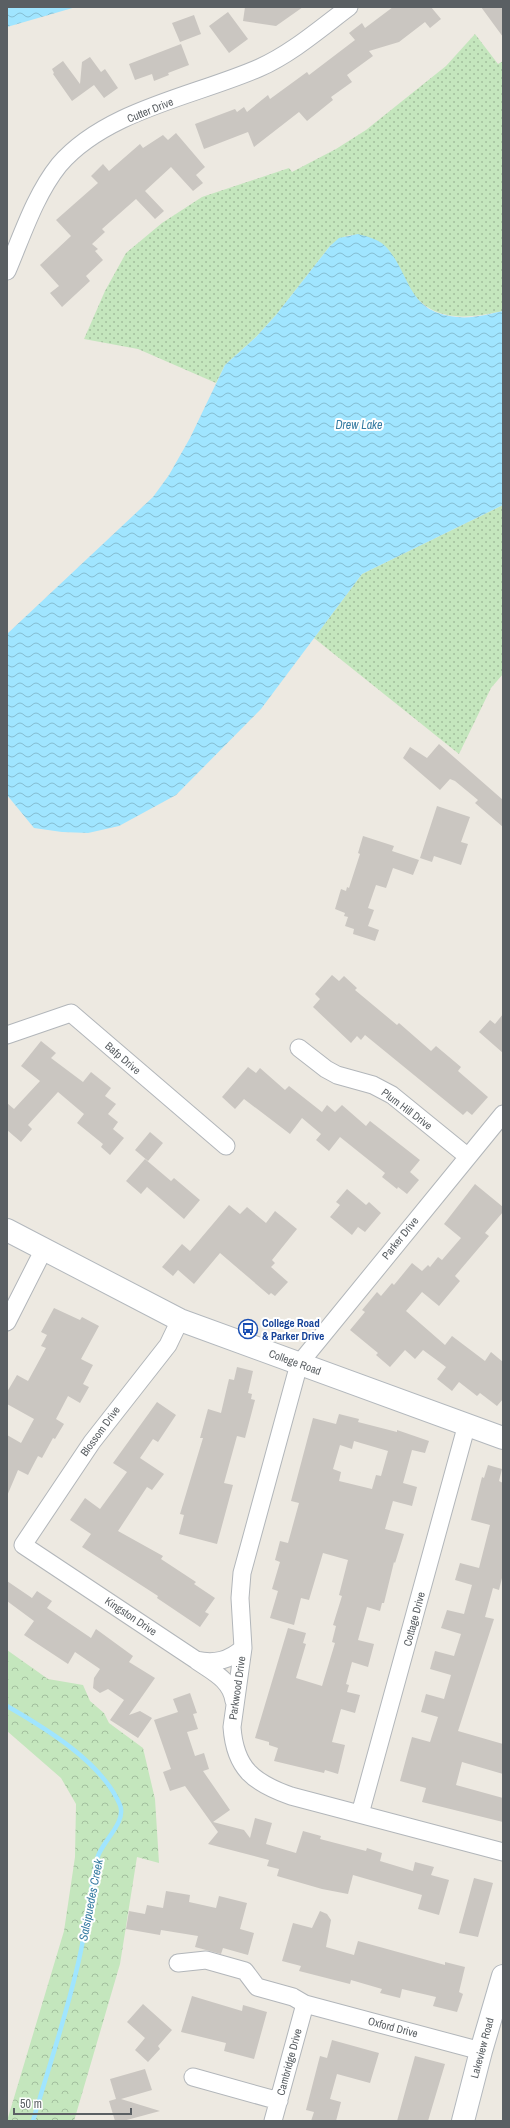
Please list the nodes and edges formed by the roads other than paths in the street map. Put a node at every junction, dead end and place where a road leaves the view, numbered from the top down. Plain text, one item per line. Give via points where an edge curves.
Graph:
1 (349, 7) edge
2 (7, 271) edge
3 (7, 1035) edge
4 (299, 1048) dead end
5 (503, 1114) edge
6 (226, 1146) dead end
7 (468, 1156) junction
8 (7, 1230) edge
9 (44, 1249) junction
10 (180, 1320) junction
11 (7, 1322) edge
12 (299, 1364) junction
13 (467, 1424) junction
14 (503, 1438) edge
15 (23, 1545) joint
16 (243, 1648) junction
17 (185, 1653) junction
18 (234, 1701) junction
19 (360, 1814) junction
20 (503, 1852) edge
21 (178, 1963) dead end
22 (503, 1976) edge
23 (305, 2004) junction
24 (481, 2051) junction
25 (193, 2077) dead end
26 (279, 2101) junction
27 (273, 2121) edge
28 (463, 2121) edge

1 - 2 street, Cutter Drive via 273,61 130,117 83,144 51,177
3 - 6 street, Bafp Drive via 71,1013
4 - 7 street, Plum Hill Drive via 337,1075 372,1085 392,1095
5 - 7 street, Parker Drive
7 - 12 street, Parker Drive
8 - 9 street, College Road
9 - 10 street, College Road
9 - 11 street
10 - 12 street, College Road
10 - 15 street, Blossom Drive via 168,1345 92,1442
12 - 13 street, College Road
12 - 16 street, Parkwood Drive via 242,1573 240,1598
13 - 14 street, College Road
13 - 19 street, Cottage Drive
15 - 17 street, Kingston Drive
16 - 17 street, Kingston Drive via 231,1658 215,1662 196,1660
16 - 18 street, Parkwood Drive
17 - 18 street via 226,1682 232,1690
18 - 19 street, Parkwood Drive via 232,1727 235,1746 240,1761 255,1779 291,1796
19 - 20 street, Parkwood Drive
21 - 23 street via 206,1960 245,1972 257,1987 292,1997
22 - 24 street, Lakeview Road
23 - 24 street, Oxford Drive
23 - 26 street, Cambridge Drive
24 - 28 street, Lakeview Road
25 - 26 street
26 - 27 street, Cambridge Drive

